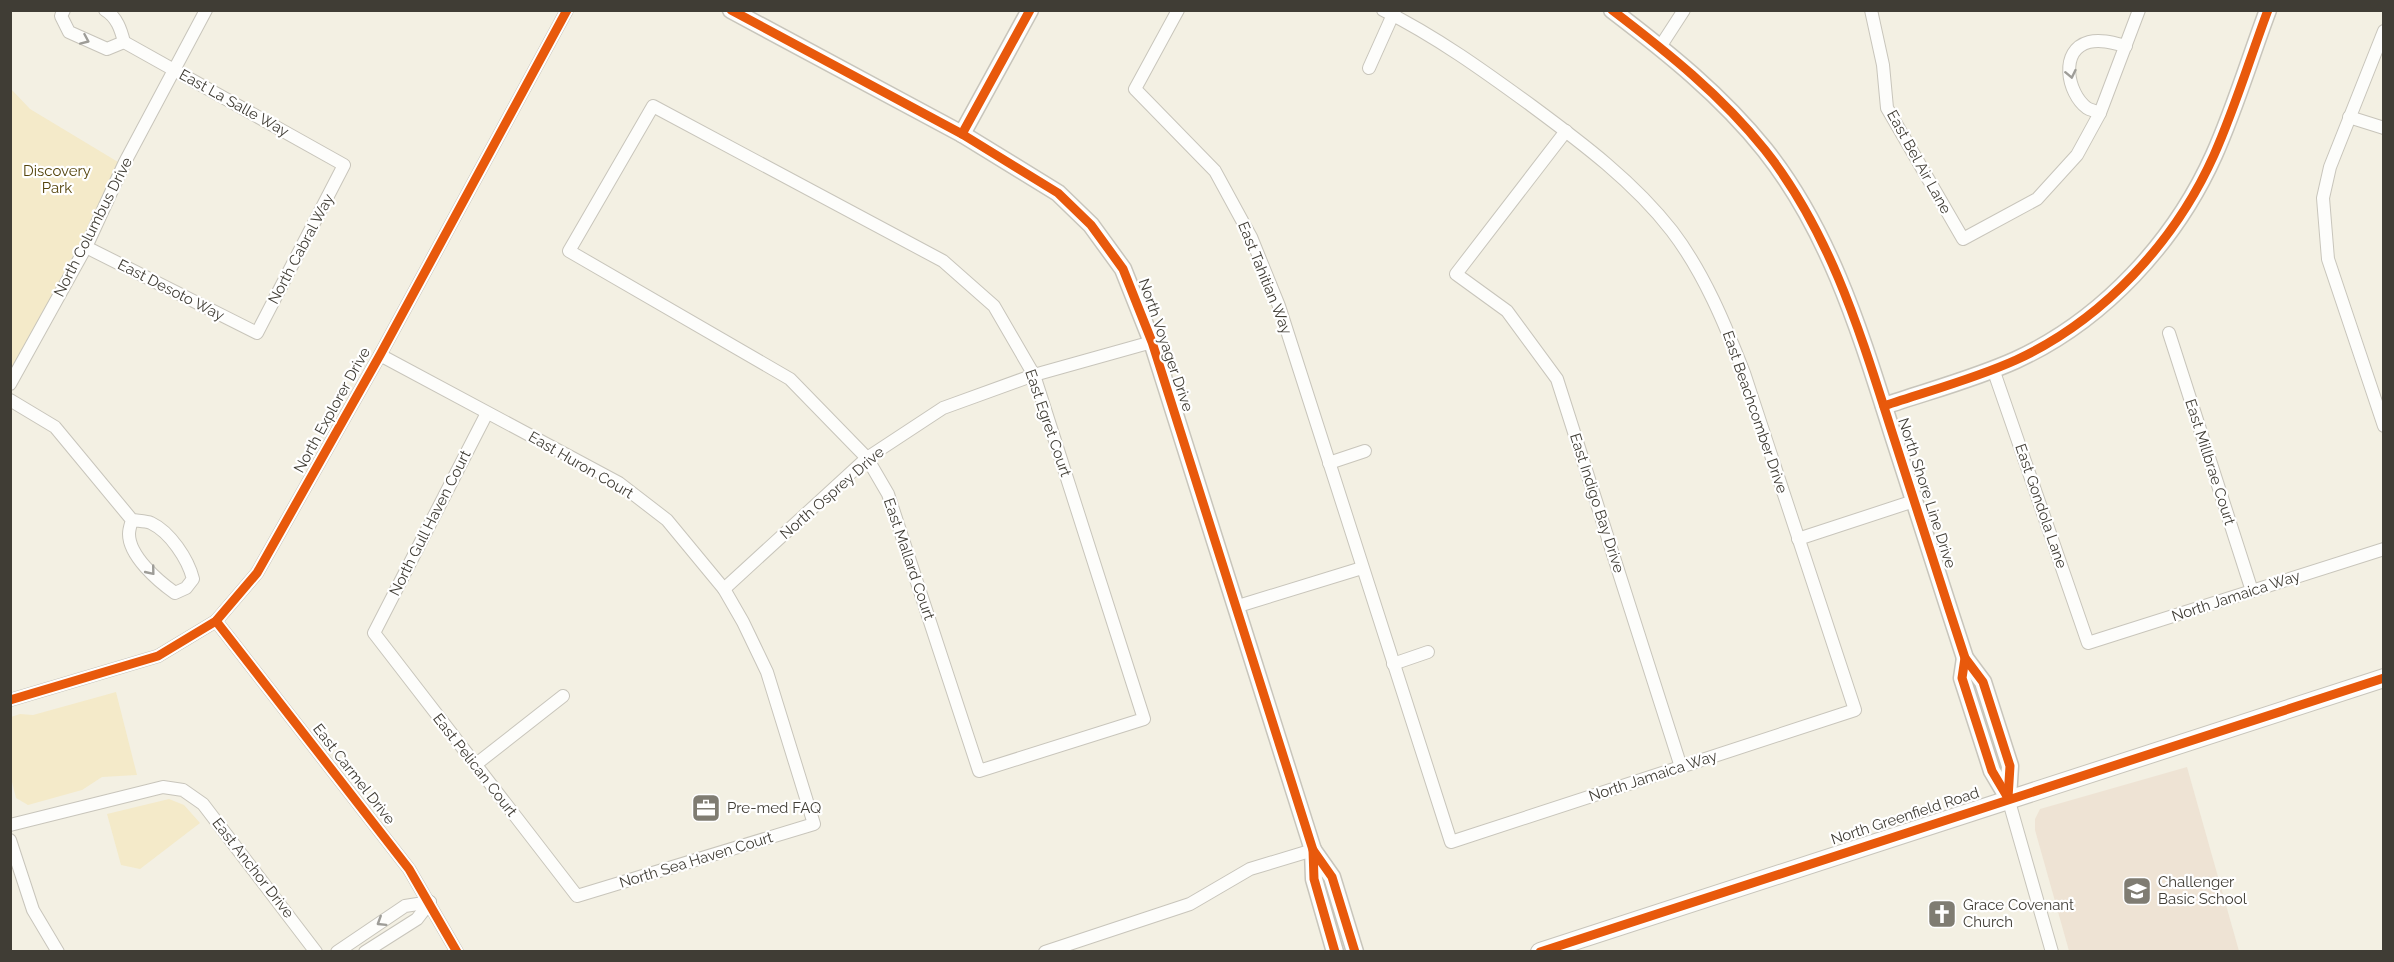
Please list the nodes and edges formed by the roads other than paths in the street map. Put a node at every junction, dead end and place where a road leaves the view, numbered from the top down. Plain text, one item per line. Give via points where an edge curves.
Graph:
1 (64, 10) edge
2 (105, 10) edge
3 (206, 10) edge
4 (567, 10) edge
5 (731, 10) edge
6 (1030, 10) edge
7 (1178, 10) edge
8 (1612, 10) edge
9 (1684, 10) edge
10 (1871, 10) edge
11 (2139, 10) edge
12 (2268, 10) edge
13 (1390, 12) edge
14 (2384, 31) edge
15 (124, 42) junction
16 (2126, 46) junction
17 (1660, 47) junction
18 (1369, 68) dead end
19 (175, 70) junction
20 (2100, 113) junction
21 (2349, 117) junction
22 (2384, 128) edge
23 (1566, 131) junction
24 (962, 134) junction
25 (344, 165) joint
26 (86, 247) junction
27 (569, 251) joint
28 (257, 333) joint
29 (2169, 333) dead end
30 (1152, 342) junction
31 (380, 355) junction
32 (1993, 369) junction
33 (1034, 375) junction
34 (10, 384) edge
35 (10, 400) edge
36 (1884, 406) junction
37 (487, 413) junction
38 (2384, 426) edge
39 (1365, 451) dead end
40 (867, 458) junction
41 (1329, 463) junction
42 (1914, 501) junction
43 (132, 520) junction
44 (1798, 539) junction
45 (2384, 549) edge
46 (1362, 568) junction
47 (724, 589) junction
48 (2252, 591) junction
49 (1236, 607) junction
50 (216, 621) junction
51 (374, 633) joint
52 (2088, 643) joint
53 (1428, 652) dead end
54 (1393, 663) junction
55 (2384, 678) edge
56 (563, 696) dead end
57 (10, 700) edge
58 (1855, 710) joint
59 (475, 765) junction
60 (1682, 767) junction
61 (979, 771) joint
62 (2008, 798) junction
63 (814, 824) joint
64 (10, 825) edge
65 (10, 840) edge
66 (1451, 842) joint
67 (1313, 850) junction
68 (577, 896) joint
69 (430, 902) junction
70 (1571, 947) edge
71 (58, 951) edge
72 (316, 951) edge
73 (337, 951) edge
74 (365, 951) edge
75 (458, 951) edge
76 (1045, 951) edge
77 (1335, 951) edge
78 (1355, 951) edge
79 (1540, 951) edge
80 (2052, 951) edge

1 -> 15 street via 61,16 69,33 107,49
2 - 15 street via 121,28
3 - 19 street, North Columbus Drive
4 - 31 street, North Explorer Drive
5 - 24 street, North Voyager Drive
6 - 24 street
7 - 41 street, East Tahitian Way via 1135,89 1215,171 1251,237 1279,306
8 - 17 street, North Shore Line Drive
9 - 17 street
10 - 20 street, East Bel Air Lane via 1887,108 1963,239 2037,199 2077,154
11 - 16 street
12 - 32 street via 2214,155 2187,205 2157,248 2084,319 2039,348
13 - 18 street
13 - 23 street, East Beachcomber Drive via 1450,47
14 - 21 street
15 - 19 street, East La Salle Way
16 - 20 street
16 -> 20 street via 2087,42 2074,51 2068,63 2078,96 2086,107
17 - 36 street, North Shore Line Drive via 1747,128 1806,212 1837,271
19 - 25 street, East La Salle Way
19 - 26 street, North Columbus Drive via 125,162
21 - 22 street
21 - 38 street via 2323,198 2324,230 2328,259
23 - 44 street, East Beachcomber Drive via 1634,190 1672,231 1698,272 1724,321 1744,373
23 - 60 street, East Indigo Bay Drive via 1456,274 1507,311 1557,379
24 - 30 street, North Voyager Drive via 1058,193 1091,225 1123,269
25 - 28 street, North Cabral Way
26 - 28 street, East Desoto Way
26 - 34 street, North Columbus Drive
27 - 33 street, East Egret Court via 653,106 943,261 994,306
27 - 40 street, East Mallard Court via 790,379
29 - 48 street, East Millbrae Court
30 - 33 street, North Osprey Drive
30 - 49 street, North Voyager Drive
31 - 37 street, East Huron Court
31 - 50 street, North Explorer Drive via 257,573
32 - 36 street
32 - 52 street, East Gondola Lane
33 - 40 street, North Osprey Drive via 943,408
33 - 61 street, East Egret Court via 1144,719
35 - 43 street via 56,427
36 - 42 street, North Shore Line Drive
37 - 47 street, East Huron Court via 619,483 667,520
37 - 51 street, North Gull Haven Court
39 - 41 street
40 - 47 street, North Osprey Drive
40 - 61 street, East Mallard Court via 888,494
41 - 46 street, East Tahitian Way
42 - 44 street
42 - 62 street, North Shore Line Drive via 1965,658 1983,682 2010,766
43 -> 43 street via 129,534 133,549 161,584 175,593 186,588 193,579 190,568 166,533 150,522
44 - 58 street, East Beachcomber Drive
45 - 48 street, North Jamaica Way
46 - 49 street
46 - 54 street, East Tahitian Way
47 - 63 street, East Huron Court via 767,672
48 - 52 street, North Jamaica Way
49 - 67 street, North Voyager Drive
50 - 57 street, North Explorer Drive via 158,656
50 - 69 street, East Carmel Drive via 409,869
51 - 59 street, East Pelican Court
53 - 54 street
54 - 66 street, East Tahitian Way
55 - 62 main road, North Greenfield Road
56 - 59 street
58 - 60 street, North Jamaica Way
59 - 68 street, East Pelican Court
60 - 66 street, North Jamaica Way
62 - 70 main road, North Greenfield Road
62 - 80 street
63 - 68 street, North Sea Haven Court
64 - 72 street, East Anchor Drive via 149,790 183,790 203,804
65 - 71 street via 33,910
67 - 76 street via 1250,869 1190,904
67 - 77 street, North Voyager Drive via 1314,879
67 - 78 street, North Voyager Drive via 1332,877
69 -> 73 street via 405,906
69 - 74 street via 417,919
69 - 75 street, East Carmel Drive
70 - 79 main road, North Greenfield Road

